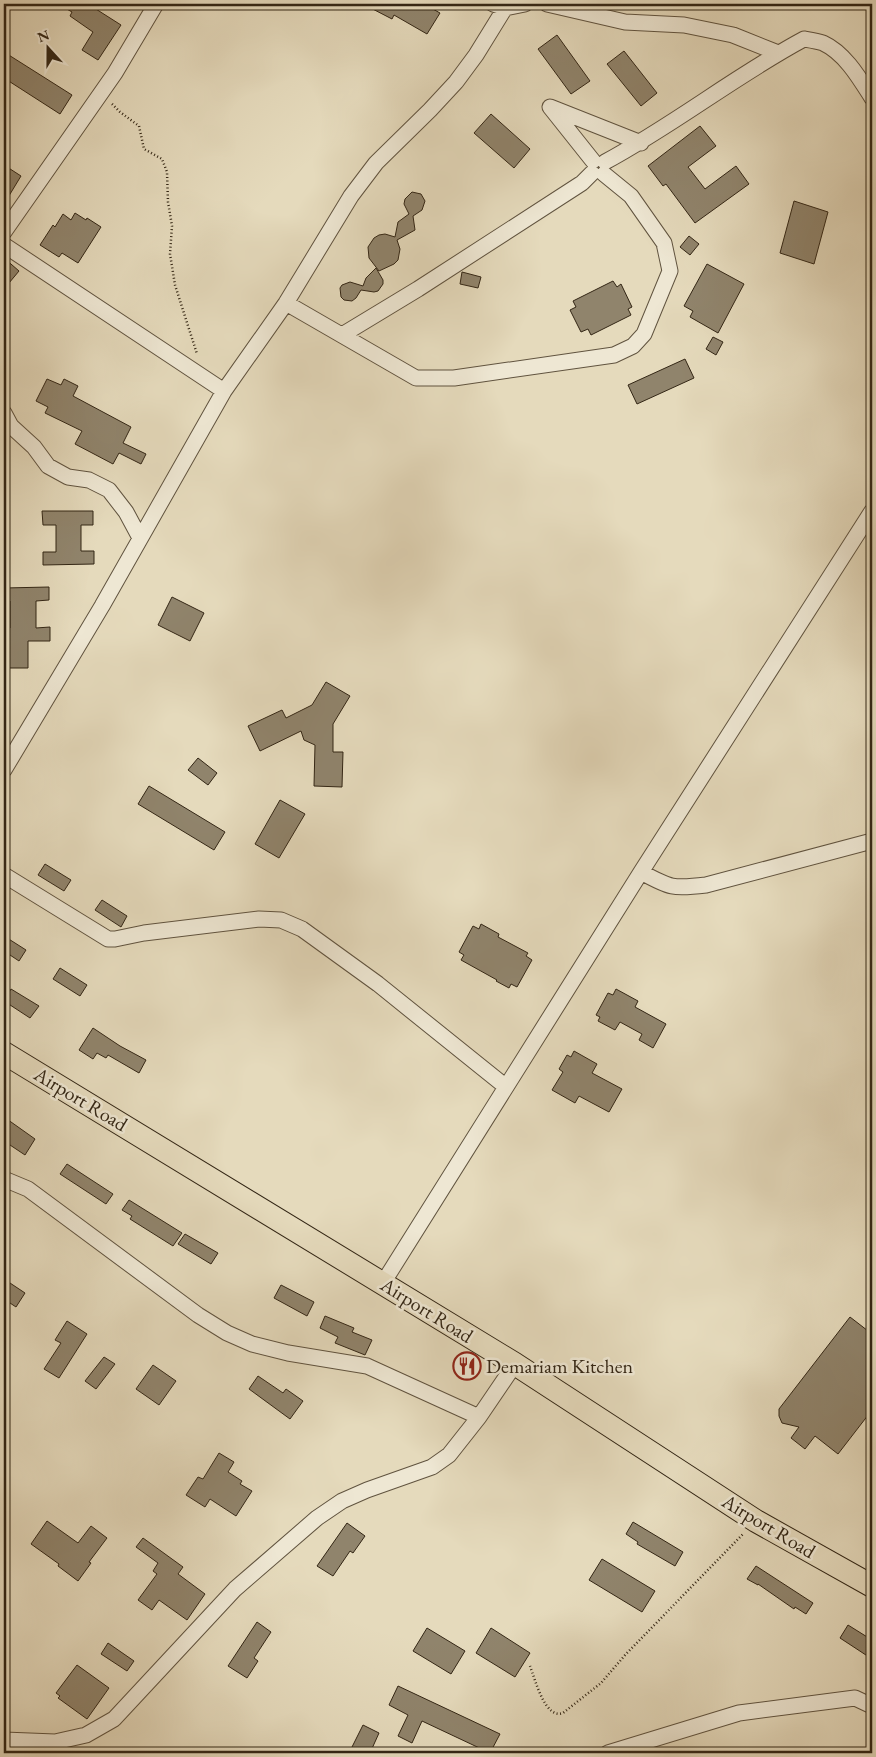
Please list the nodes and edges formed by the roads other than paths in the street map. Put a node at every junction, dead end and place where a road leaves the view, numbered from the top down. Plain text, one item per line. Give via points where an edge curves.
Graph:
1 (156, 4) edge
2 (525, 4) edge
3 (547, 4) edge
4 (502, 5) edge
5 (778, 53) junction
6 (872, 98) edge
7 (641, 143) junction
8 (599, 168) junction
9 (4, 232) edge
10 (4, 245) edge
11 (286, 303) junction
12 (342, 335) junction
13 (224, 391) junction
14 (4, 413) edge
15 (872, 511) edge
16 (140, 538) junction
17 (4, 770) edge
18 (872, 841) edge
19 (641, 872) junction
20 (4, 875) edge
21 (4, 1053) edge
22 (506, 1087) junction
23 (4, 1179) edge
24 (383, 1283) junction
25 (515, 1364) junction
26 (478, 1417) junction
27 (872, 1586) edge
28 (872, 1706) edge
29 (4, 1740) edge
30 (608, 1753) edge

1 - 9 street via 115,73
2 - 4 street
3 - 5 street via 625,22 684,25 733,35
4 - 11 street via 476,55 456,82 376,162 351,196
5 - 6 street via 804,39 823,44 850,67
5 - 7 street
7 - 8 street
7 - 8 street via 550,107
8 - 12 street via 582,183
8 - 12 street via 631,196 664,243 668,255 670,271 644,334 633,346 614,355 433,379 416,378
10 - 13 street
11 - 12 street
11 - 13 street
13 - 16 street
14 - 16 street via 11,426 34,447 48,466 68,477 89,480 109,490
15 - 19 street
16 - 17 street
18 - 19 street via 684,888 668,887
19 - 22 street
20 - 22 street via 108,939 259,919 281,920 302,929 415,1013
21 - 24 highway, Airport Road
22 - 24 street
23 - 26 street via 28,1189 227,1333 252,1344 367,1366
24 - 25 highway, Airport Road
25 - 26 street
25 - 27 highway, Airport Road via 756,1520
26 - 29 street via 449,1456 432,1468 358,1494 317,1518 235,1589 114,1718 86,1734 55,1742
28 - 30 street via 855,1698 739,1713

